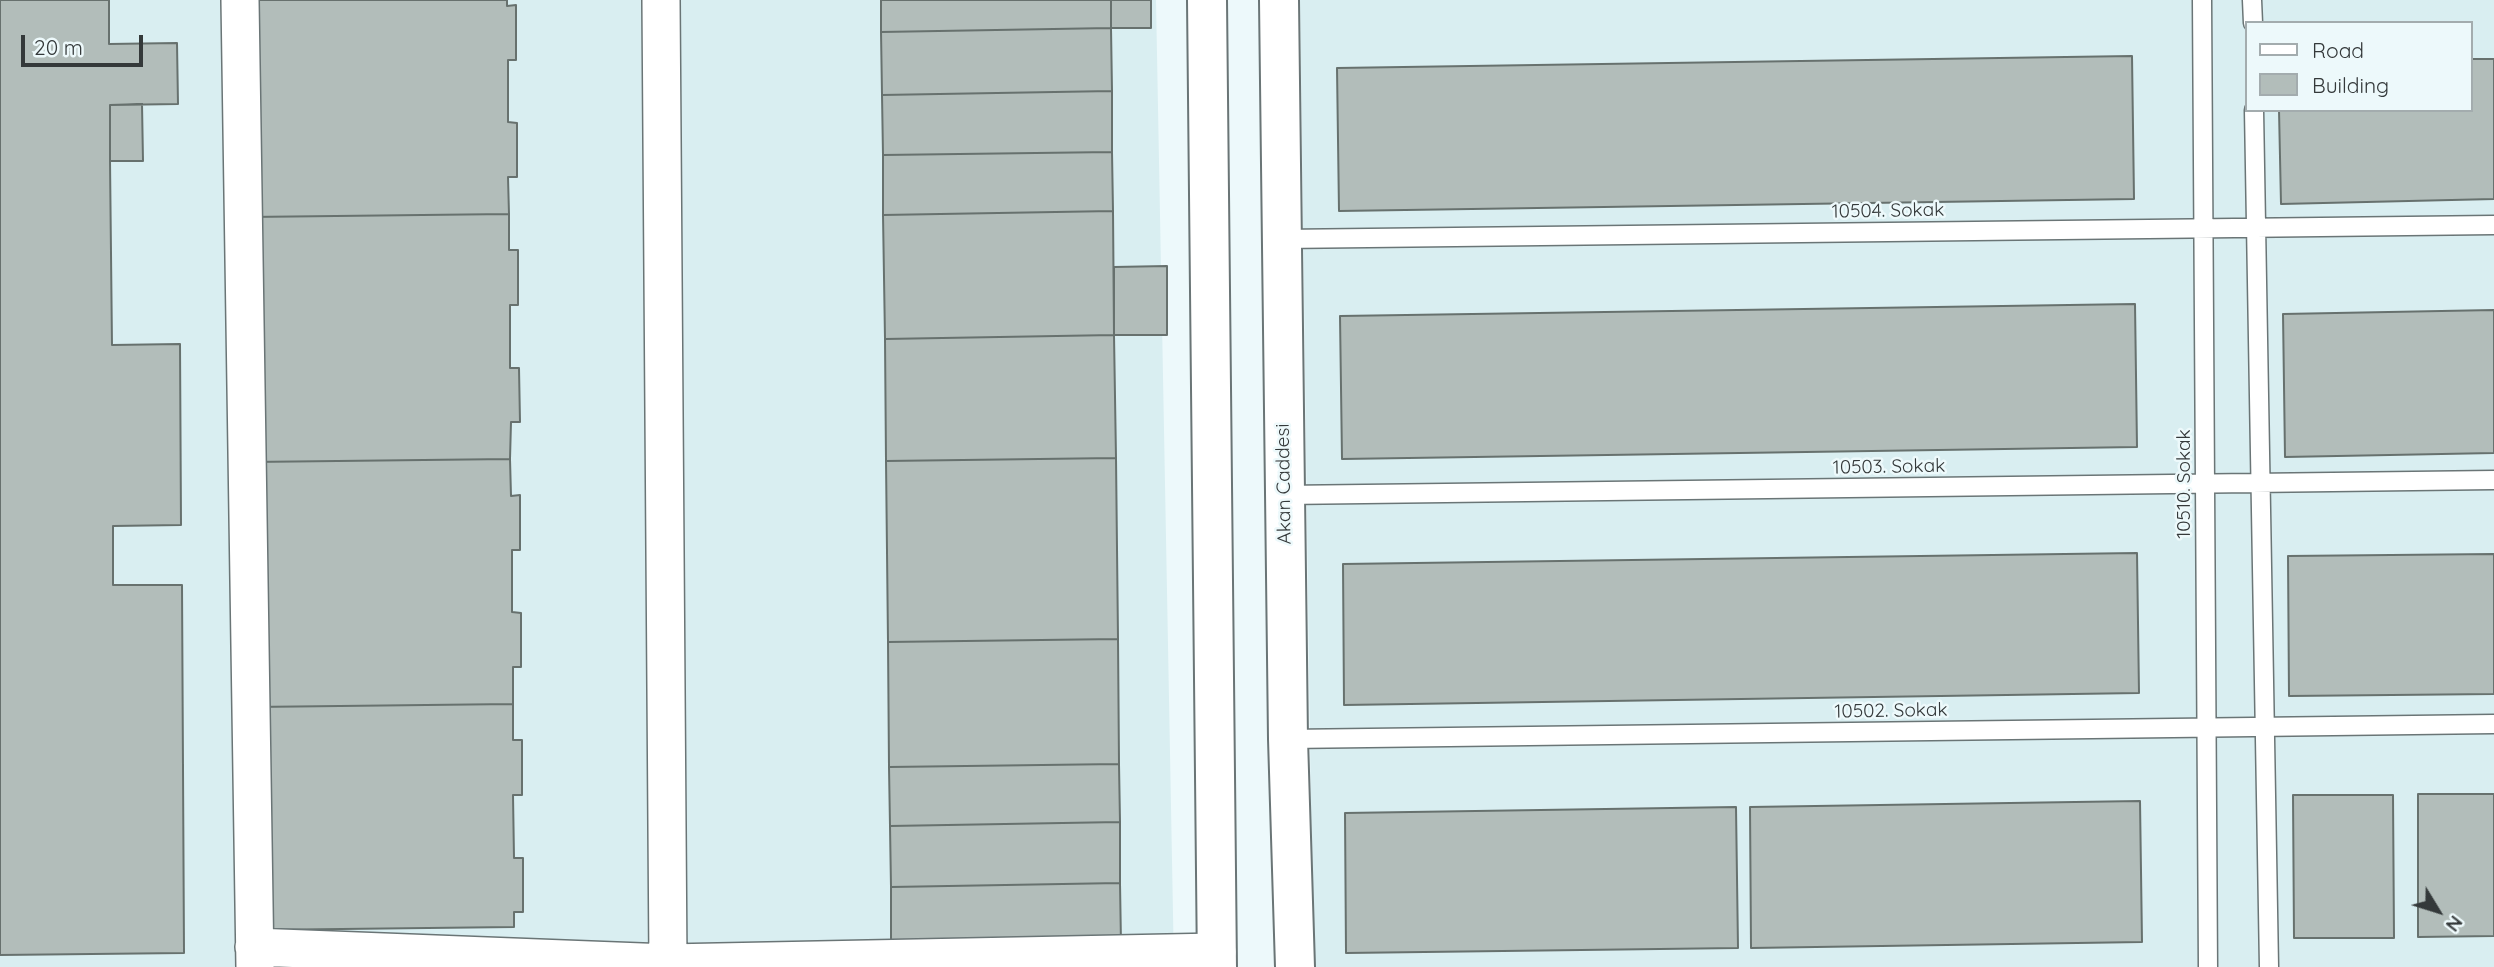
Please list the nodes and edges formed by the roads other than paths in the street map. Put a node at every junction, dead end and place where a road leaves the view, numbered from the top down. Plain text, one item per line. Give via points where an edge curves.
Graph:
1 (240, 0) edge
2 (661, 0) edge
3 (1207, 0) edge
4 (1279, 0) edge
5 (2202, 0) edge
6 (2252, 0) edge
7 (2253, 21) edge
8 (2255, 112) edge
9 (2494, 225) edge
10 (2203, 228) junction
11 (2256, 228) junction
12 (1282, 239) junction
13 (2494, 480) edge
14 (2261, 483) junction
15 (2205, 484) junction
16 (1284, 495) junction
17 (2494, 724) edge
18 (2265, 727) junction
19 (2207, 728) junction
20 (1288, 739) junction
21 (254, 957) edge
22 (1217, 960) edge
23 (668, 963) junction
24 (1295, 967) edge
25 (2208, 967) edge
26 (2269, 967) edge

1 - 21 street
2 - 23 street
3 - 22 street
4 - 12 street, Akan Caddesi
5 - 10 lane, 10510. Sokak
6 - 7 lane
8 - 11 lane
9 - 11 lane, 10504. Sokak
10 - 11 lane, 10504. Sokak
10 - 12 lane, 10504. Sokak
10 - 15 lane, 10510. Sokak
11 - 14 lane
12 - 16 street, Akan Caddesi
13 - 14 lane, 10503. Sokak
14 - 15 lane, 10503. Sokak
14 - 18 lane
15 - 16 lane, 10503. Sokak
15 - 19 lane, 10510. Sokak
16 - 20 street, Akan Caddesi
17 - 18 lane, 10502. Sokak
18 - 19 lane, 10502. Sokak
18 - 26 lane
19 - 20 lane, 10502. Sokak
19 - 25 lane, 10510. Sokak
20 - 24 street, Akan Caddesi
21 - 23 street
22 - 23 street

